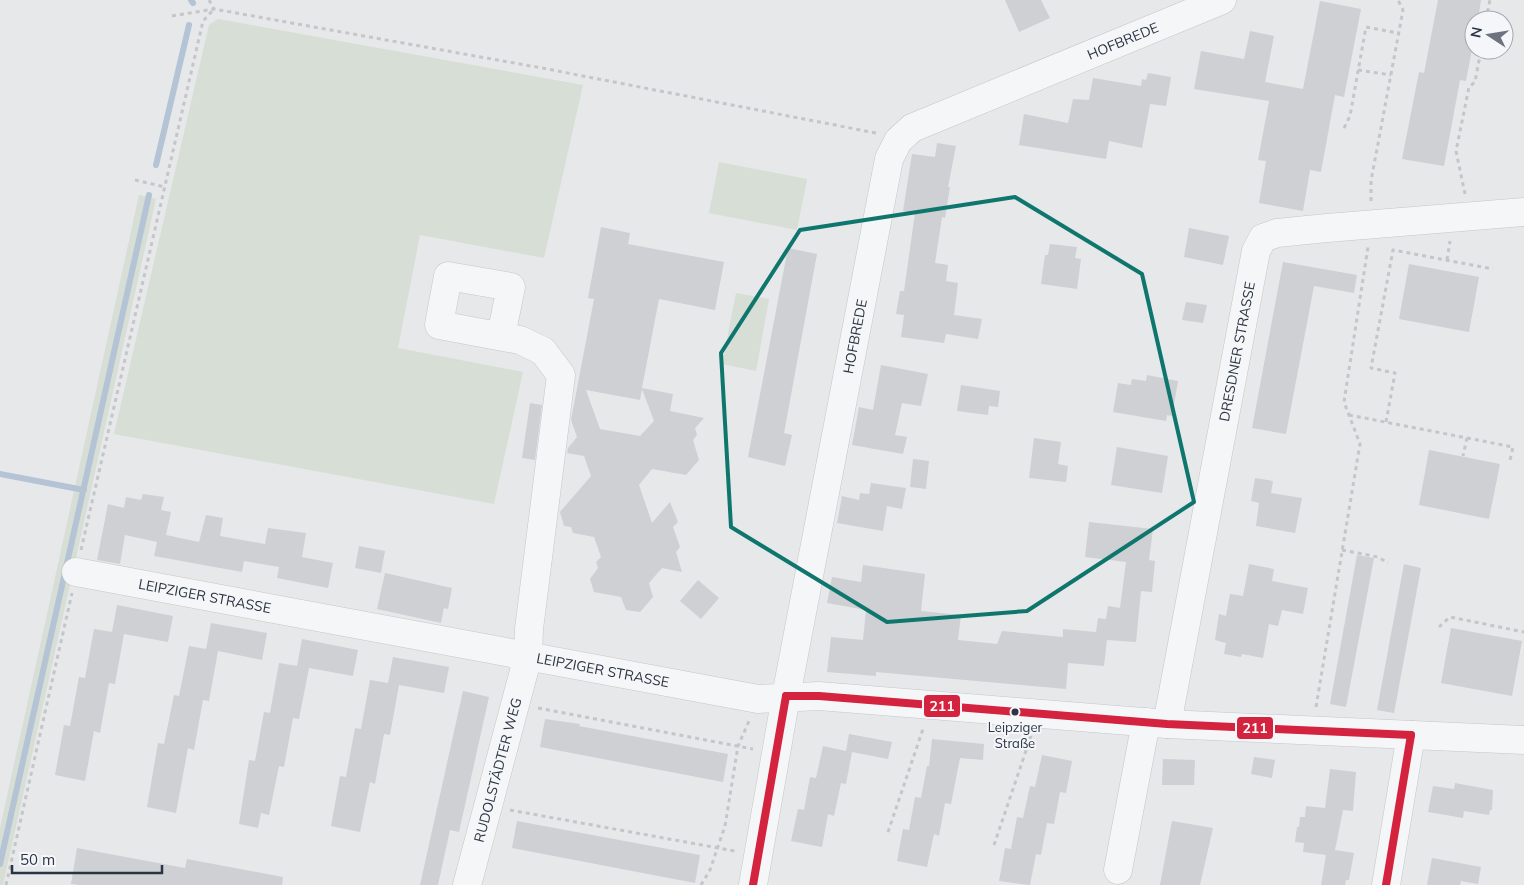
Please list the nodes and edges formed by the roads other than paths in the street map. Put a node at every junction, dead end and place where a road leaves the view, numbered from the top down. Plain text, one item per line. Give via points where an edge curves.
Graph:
1 (1222, 0) edge
2 (1524, 212) edge
3 (501, 336) dead end
4 (76, 572) road end
5 (528, 656) junction
6 (786, 696) junction
7 (1157, 723) junction
8 (1411, 735) junction
9 (1524, 740) edge
10 (1118, 870) dead end
11 (467, 885) edge
12 (753, 885) edge
13 (1386, 885) edge

1 - 6 street, HOFBREDE via 912,128 898,140 889,159
2 - 7 street, DRESDNER STRASSE via 1277,233 1262,238 1256,251
3 - 5 street, RUDOLSTÄDTER WEG via 520,340 543,351 561,375
4 - 5 street, LEIPZIGER STRASSE
5 - 6 street, LEIPZIGER STRASSE via 758,699
5 - 11 street, RUDOLSTÄDTER WEG
6 - 7 street, LEIPZIGER STRASSE
6 - 12 street, HOFBREDE
7 - 8 street, LEIPZIGER STRASSE
7 - 10 street, DRESDNER STRASSE
8 - 9 street, LEIPZIGER STRASSE
8 - 13 street

